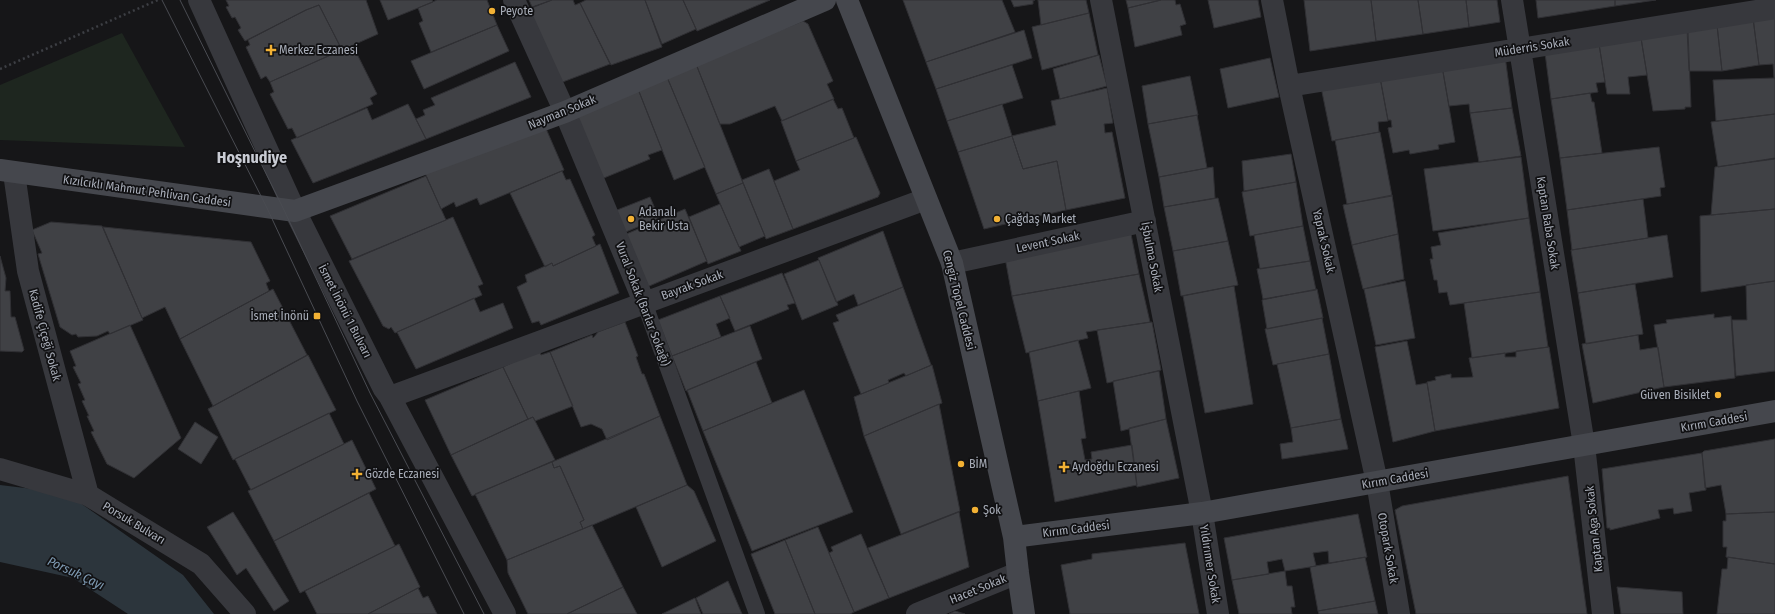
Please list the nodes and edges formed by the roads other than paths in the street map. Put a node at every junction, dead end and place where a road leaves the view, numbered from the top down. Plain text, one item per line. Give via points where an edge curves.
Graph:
1 (199, 0) edge
2 (514, 0) edge
3 (825, 0) edge
4 (847, 0) edge
5 (1101, 0) edge
6 (1272, 0) edge
7 (1512, 0) edge
8 (1775, 8) edge
9 (1519, 49) junction
10 (1289, 86) junction
11 (565, 112) junction
12 (7, 172) edge
13 (926, 199) junction
14 (295, 211) junction
15 (1145, 222) junction
16 (952, 263) junction
17 (644, 302) junction
18 (390, 397) junction
19 (1775, 411) edge
20 (1584, 445) junction
21 (0, 469) edge
22 (1377, 482) junction
23 (88, 496) junction
24 (1202, 513) junction
25 (1014, 537) junction
26 (1018, 573) junction
27 (245, 614) edge
28 (505, 614) edge
29 (757, 614) edge
30 (917, 614) edge
31 (1024, 614) edge
32 (1218, 614) edge
33 (1399, 614) edge
34 (1603, 614) edge

1 - 14 street, İsmet İnönü 1 Bulvarı
2 - 11 street, Vural Sokak (Barlar Sokağı)
3 - 11 main road, Nayman Sokak
4 - 13 main road, Cengiz Topel Caddesi
5 - 15 street, İşbulma Sokak
6 - 10 street, Yaprak Sokak
7 - 9 street, Kaptan Baba Sokak
8 - 9 street, Müderris Sokak
9 - 10 street, Müderris Sokak
9 - 20 street, Kaptan Baba Sokak
10 - 22 street, Yaprak Sokak
11 - 14 main road, Nayman Sokak
11 - 17 street, Vural Sokak (Barlar Sokağı)
12 - 14 main road, Kızılcıklı Mahmut Pehlivan Caddesi
12 - 23 street, Kadife Çiçeği Sokak via 28,271
13 - 16 main road, Cengiz Topel Caddesi
13 - 17 street, Bayrak Sokak
14 - 18 street, İsmet İnönü 1 Bulvarı
15 - 16 street, Levent Sokak
15 - 24 street, İşbulma Sokak
16 - 25 main road, Cengiz Topel Caddesi
17 - 18 street, Bayrak Sokak
17 - 29 lane, Vural Sokak (Barlar Sokağı)
18 - 28 street, İsmet İnönü 1 Bulvarı
19 - 20 main road, Kırım Caddesi
20 - 22 main road, Kırım Caddesi
20 - 34 street, Kaptan Aga Sokak
21 - 23 street, Porsuk Bulvarı
22 - 24 main road, Kırım Caddesi
22 - 33 street, Otopark Sokak
23 - 27 street, Porsuk Bulvarı via 200,564
24 - 25 main road, Kırım Caddesi
24 - 32 street, Yıldırımer Sokak
25 - 26 main road, Cengiz Topel Caddesi
26 - 30 street, Hacet Sokak
26 - 31 main road, Cengiz Topel Caddesi

